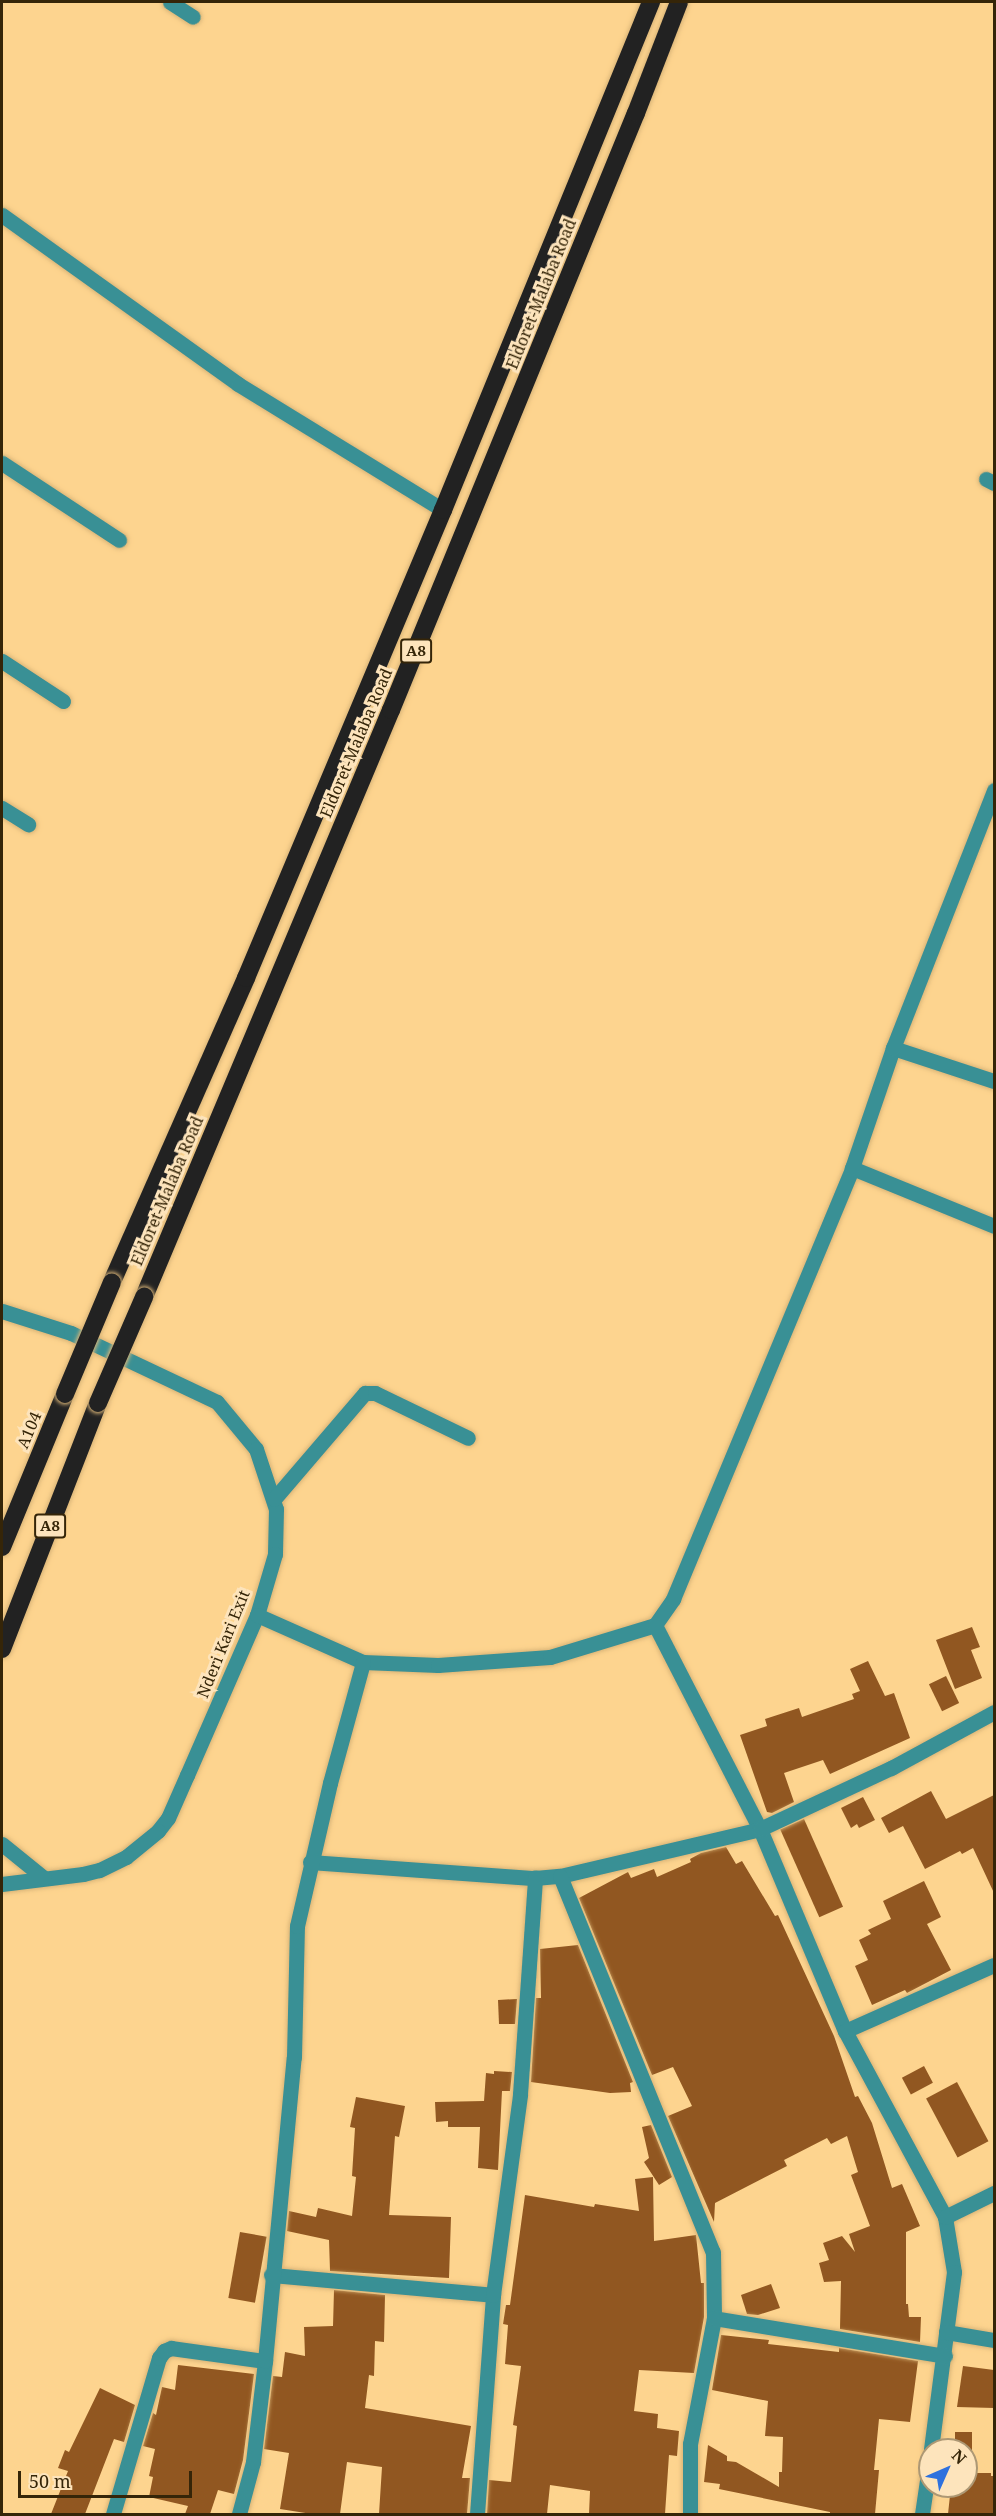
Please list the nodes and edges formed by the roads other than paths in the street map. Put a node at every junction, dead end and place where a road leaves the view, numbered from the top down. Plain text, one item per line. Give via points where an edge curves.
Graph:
1 (170, 2) edge
2 (651, 2) edge
3 (679, 2) edge
4 (193, 17) dead end
5 (2, 215) edge
6 (2, 463) edge
7 (443, 510) junction
8 (119, 540) dead end
9 (2, 662) edge
10 (63, 701) dead end
11 (994, 790) edge
12 (2, 808) edge
13 (28, 824) dead end
14 (893, 1048) junction
15 (994, 1081) edge
16 (852, 1168) junction
17 (994, 1226) edge
18 (2, 1311) edge
19 (65, 1394) joint
20 (468, 1438) dead end
21 (274, 1499) junction
22 (2, 1547) edge
23 (257, 1615) junction
24 (655, 1625) junction
25 (2, 1649) edge
26 (363, 1662) junction
27 (994, 1712) edge
28 (760, 1829) junction
29 (2, 1844) edge
30 (310, 1862) junction
31 (560, 1876) junction
32 (44, 1878) junction
33 (535, 1878) junction
34 (2, 1884) edge
35 (994, 1965) edge
36 (845, 2031) junction
37 (994, 2193) edge
38 (945, 2217) junction
39 (272, 2275) junction
40 (493, 2295) junction
41 (714, 2318) junction
42 (946, 2332) junction
43 (994, 2340) edge
44 (945, 2356) junction
45 (265, 2361) junction
46 (934, 2438) edge
47 (924, 2498) edge
48 (113, 2514) edge
49 (239, 2514) edge
50 (477, 2514) edge
51 (690, 2514) edge
52 (922, 2514) edge

1 - 4 street
2 - 7 highway, Eldoret-Malaba Road / A8
3 - 25 highway, Eldoret-Malaba Road / A8, bridge via 392,710 98,1403
5 - 7 street via 238,384
6 - 8 street
7 - 19 highway, Eldoret-Malaba Road / A8, bridge
9 - 10 street
11 - 14 street
12 - 13 street
14 - 15 street
14 - 16 street
16 - 17 street
16 - 24 street via 673,1599
18 - 21 street, Nderi Kari Exit via 71,1333 217,1402 256,1449
19 - 22 highway, A104 / A8
20 - 21 street via 375,1393 365,1393
21 - 23 street, Nderi Kari Exit via 274,1554
23 - 26 street
23 - 32 street, Nderi Kari Exit via 168,1818 158,1831 138,1850 112,1865 83,1874
24 - 26 street via 550,1658 438,1665
24 - 28 street
26 - 30 street
27 - 28 street via 891,1768
28 - 31 street
28 - 36 street
29 - 32 street
30 - 33 street
30 - 39 street via 297,1926 294,2057
31 - 33 street
31 - 41 street via 713,2252
32 - 34 street, Nderi Kari Exit
33 - 40 street via 520,2094
35 - 36 street
36 - 38 street
37 - 38 street
38 - 42 street via 954,2272
39 - 40 street
39 - 45 street
40 - 50 street
41 - 44 street
41 - 51 street via 690,2444
42 - 43 street
42 - 44 street
44 - 46 street
45 - 48 street via 171,2348 164,2351
45 - 49 street via 253,2462
47 - 52 street

